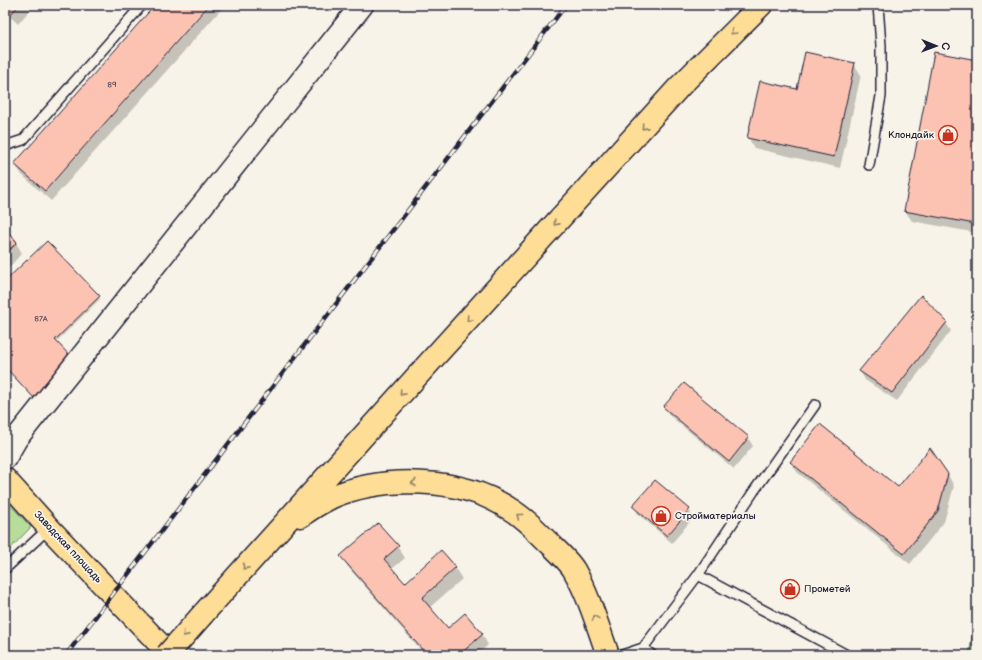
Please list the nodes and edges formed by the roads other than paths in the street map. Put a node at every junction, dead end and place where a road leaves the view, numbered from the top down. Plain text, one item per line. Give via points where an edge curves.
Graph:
1 (142, 5) edge
2 (362, 5) edge
3 (761, 5) edge
4 (878, 5) edge
5 (5, 146) edge
6 (869, 165) dead end
7 (815, 405) dead end
8 (5, 458) edge
9 (5, 479) edge
10 (49, 528) junction
11 (271, 538) junction
12 (5, 569) edge
13 (698, 575) junction
14 (643, 648) junction
15 (166, 655) edge
16 (170, 655) edge
17 (608, 655) edge
18 (622, 655) edge
19 (652, 655) edge
20 (847, 655) edge

1 - 5 lane via 23,140
2 - 8 street via 16,439
3 -> 11 main road via 680,86
4 - 6 lane via 881,96
7 - 13 lane
9 - 10 main road, Заводская площадь
10 - 12 lane
10 - 16 main road, Заводская площадь
11 -> 15 main road, bridge
17 -> 11 main road via 590,604 574,569 531,525 491,498 453,486 421,483 360,488 332,497 307,511
13 - 14 lane
13 - 20 lane
14 - 18 lane
14 - 19 lane

